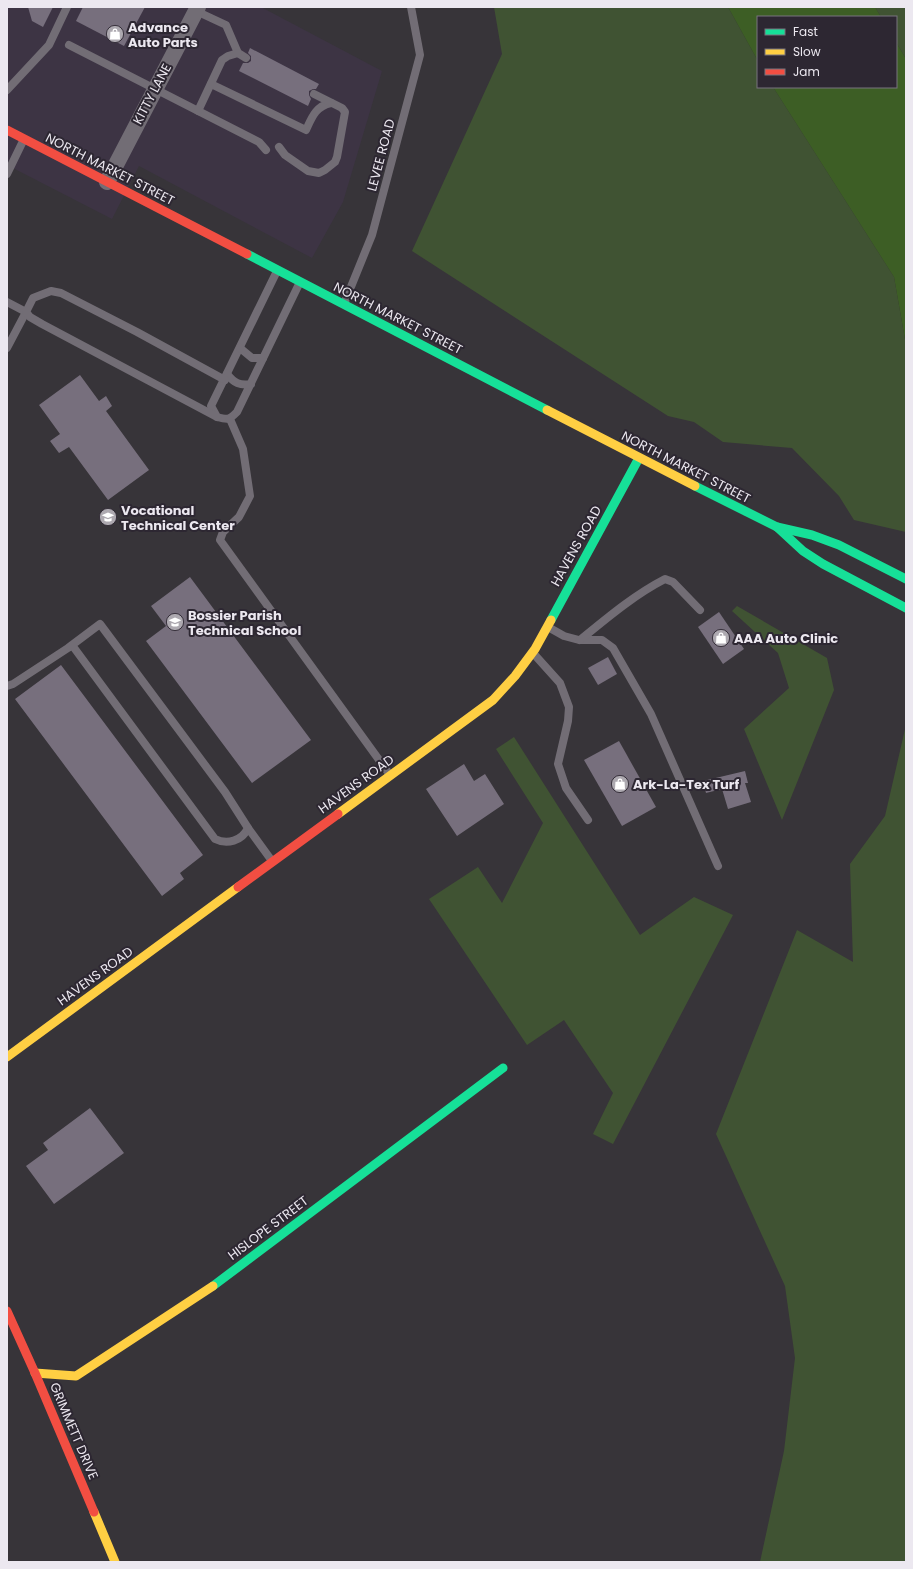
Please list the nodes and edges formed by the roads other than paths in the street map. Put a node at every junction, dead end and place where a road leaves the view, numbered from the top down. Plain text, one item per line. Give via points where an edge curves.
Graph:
1 (67, 7) edge
2 (411, 7) edge
3 (197, 9) edge
4 (69, 45) dead end
5 (238, 53) junction
6 (246, 58) dead end
7 (211, 84) junction
8 (155, 89) junction
9 (7, 90) edge
10 (314, 94) dead end
11 (331, 102) junction
12 (198, 111) junction
13 (7, 130) edge
14 (24, 139) junction
15 (268, 147) dead end
16 (277, 151) dead end
17 (7, 174) edge
18 (107, 182) junction
19 (278, 270) junction
20 (300, 282) junction
21 (7, 302) edge
22 (344, 304) junction
23 (26, 312) junction
24 (7, 348) edge
25 (240, 348) junction
26 (263, 358) junction
27 (226, 377) junction
28 (251, 384) junction
29 (217, 417) junction
30 (230, 419) junction
31 (639, 458) junction
32 (777, 528) junction
33 (906, 580) edge
34 (906, 608) edge
35 (700, 610) dead end
36 (547, 627) junction
37 (579, 640) junction
38 (72, 645) junction
39 (532, 652) junction
40 (7, 686) edge
41 (390, 775) junction
42 (588, 820) dead end
43 (248, 828) junction
44 (273, 862) junction
45 (718, 866) dead end
46 (7, 1057) edge
47 (503, 1068) dead end
48 (7, 1311) edge
49 (35, 1373) junction
50 (115, 1562) edge

1 - 9 lane via 48,45
2 - 22 lane, LEVEE ROAD via 420,55 372,235
3 - 5 lane via 226,25
3 - 8 street, KITTY LANE
4 - 8 lane
5 - 6 lane
5 - 7 lane via 222,60
7 - 11 lane via 306,130 319,108
7 - 12 lane
8 - 12 lane
8 - 18 street, KITTY LANE
10 - 11 lane
11 - 16 lane via 345,112 335,162 325,170 314,173
12 - 15 lane
13 - 14 street, NORTH MARKET STREET
14 - 17 lane
14 - 18 street, NORTH MARKET STREET
18 - 19 street, NORTH MARKET STREET
19 - 20 street, NORTH MARKET STREET
19 - 25 lane
20 - 22 street, NORTH MARKET STREET
20 - 26 lane
21 - 23 lane
22 - 31 street, NORTH MARKET STREET
23 - 24 lane
23 - 27 lane via 33,298 51,291 62,293
23 - 29 lane via 42,324
25 - 26 lane via 252,358
25 - 27 lane
26 - 28 lane
27 - 28 lane via 237,384
27 - 29 lane via 211,406
28 - 30 lane via 237,412
29 - 30 lane
30 - 41 lane via 242,449 250,496 239,517 223,532 220,540
31 - 32 street, NORTH MARKET STREET
31 - 36 street, HAVENS ROAD
32 - 33 street, NORTH MARKET STREET via 812,535 839,545
32 - 34 street, NORTH MARKET STREET via 803,551 823,564
35 - 37 lane via 673,582 665,579 651,586
36 - 37 lane
36 - 39 street, HAVENS ROAD
37 - 45 lane via 602,640 613,648 651,714
38 - 40 lane
38 - 43 lane via 215,839 220,842 234,841 246,833
38 - 43 lane via 100,624 225,792
39 - 41 street, HAVENS ROAD via 493,700
39 - 42 lane via 560,683 569,707 558,764 566,788
41 - 44 street, HAVENS ROAD
43 - 44 lane
44 - 46 street, HAVENS ROAD
47 - 49 street, HISLOPE STREET via 201,1295 76,1376
48 - 49 street, GRIMMETT DRIVE
49 - 50 street, GRIMMETT DRIVE

